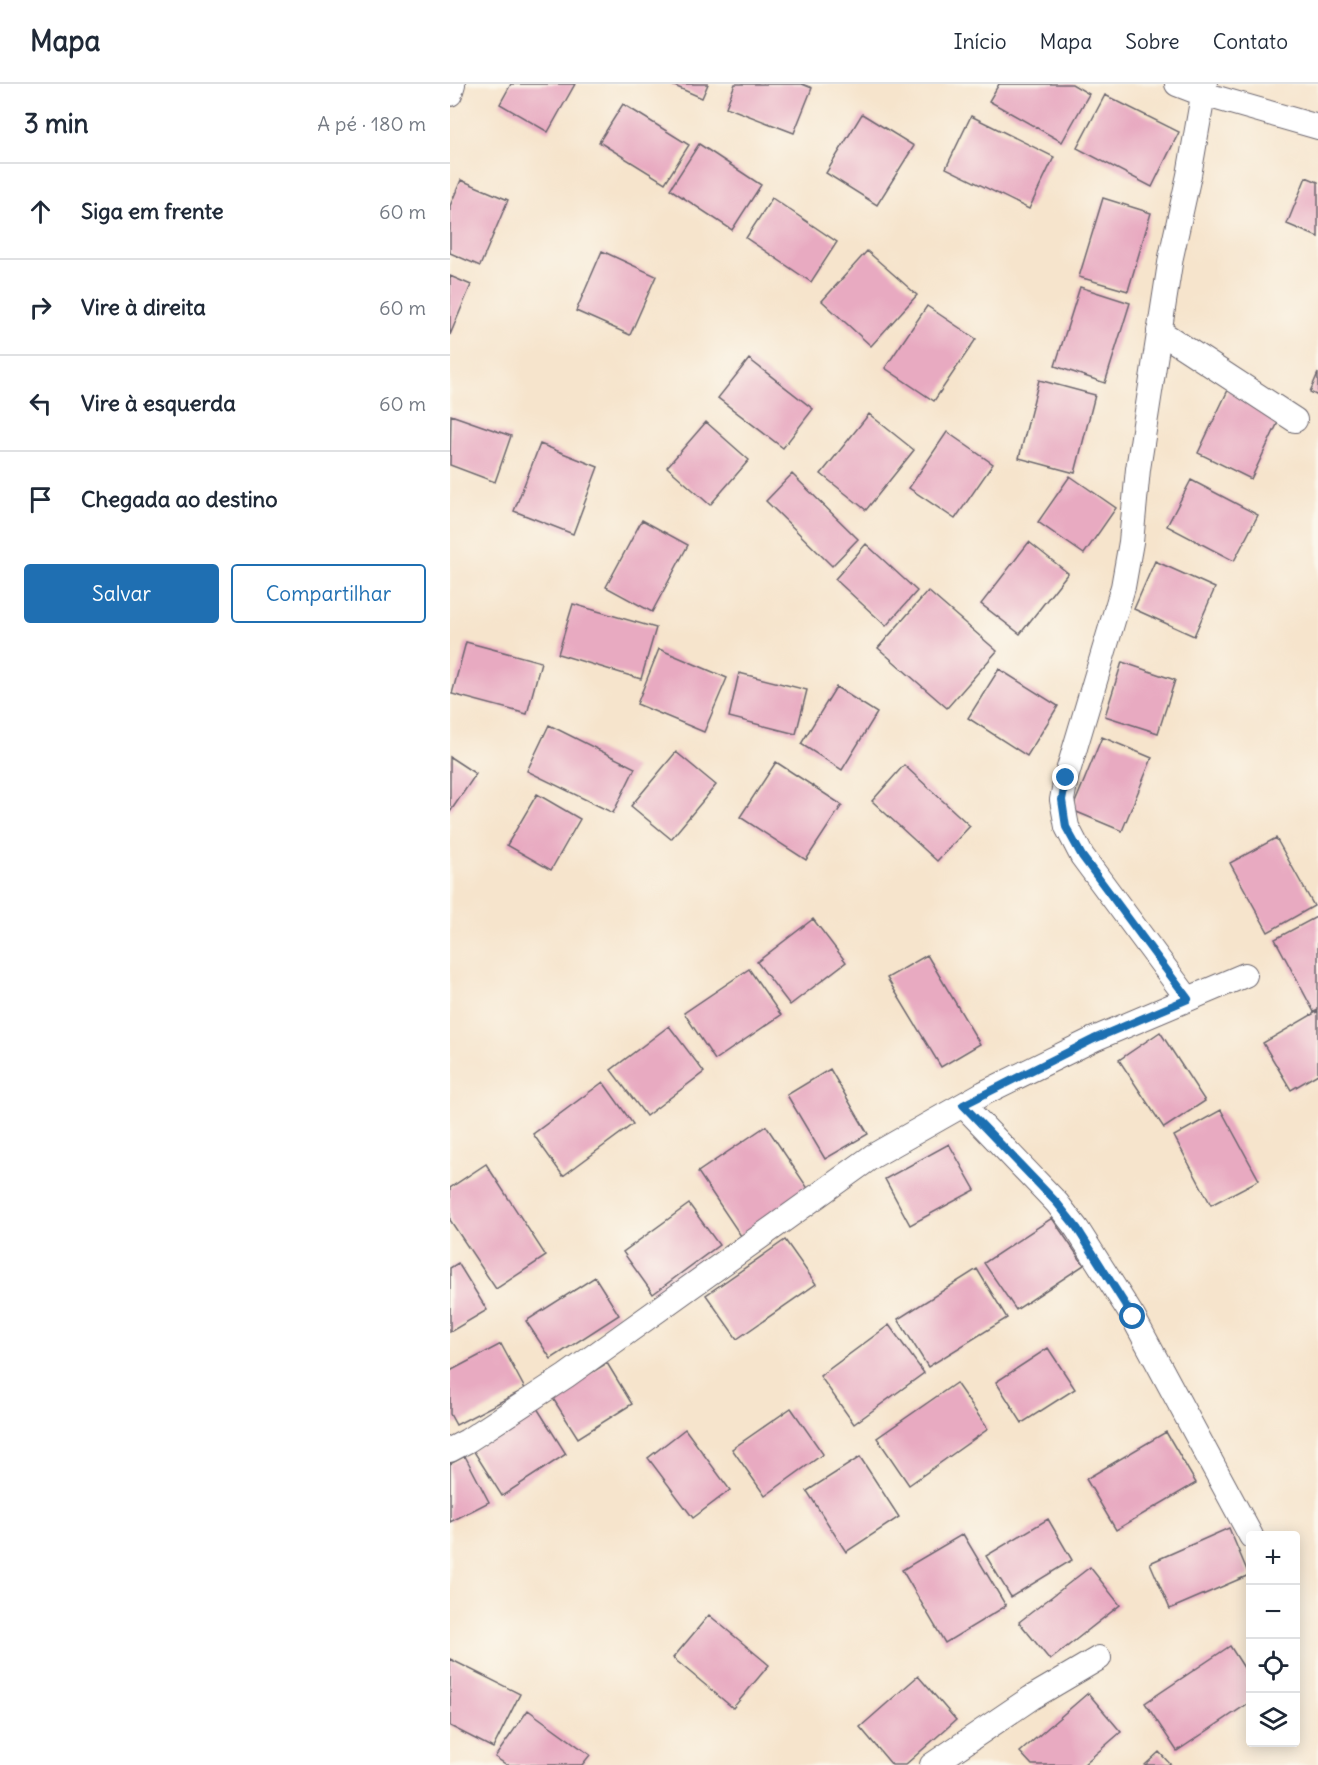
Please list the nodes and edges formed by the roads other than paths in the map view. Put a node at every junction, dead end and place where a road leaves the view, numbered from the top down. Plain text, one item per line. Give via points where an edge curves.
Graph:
1 (453, 84) edge
2 (1177, 84) edge
3 (1204, 89) edge
4 (450, 94) edge
5 (1318, 127) edge
6 (1160, 331) junction
7 (1295, 420) dead end
8 (1245, 975) dead end
9 (1188, 999) junction
10 (963, 1105) junction
11 (450, 1450) edge
12 (1248, 1531) edge
13 (1100, 1658) dead end
14 (932, 1765) edge

1 - 4 street
2 - 3 street
3 - 5 street
3 - 6 street
6 - 7 street
6 - 9 street via 1123,587 1062,800 1066,827 1082,856
8 - 9 street
9 - 10 street via 1094,1039
10 - 11 street via 873,1156 566,1376
10 - 12 street via 1077,1228 1133,1317
13 - 14 street via 1031,1698

